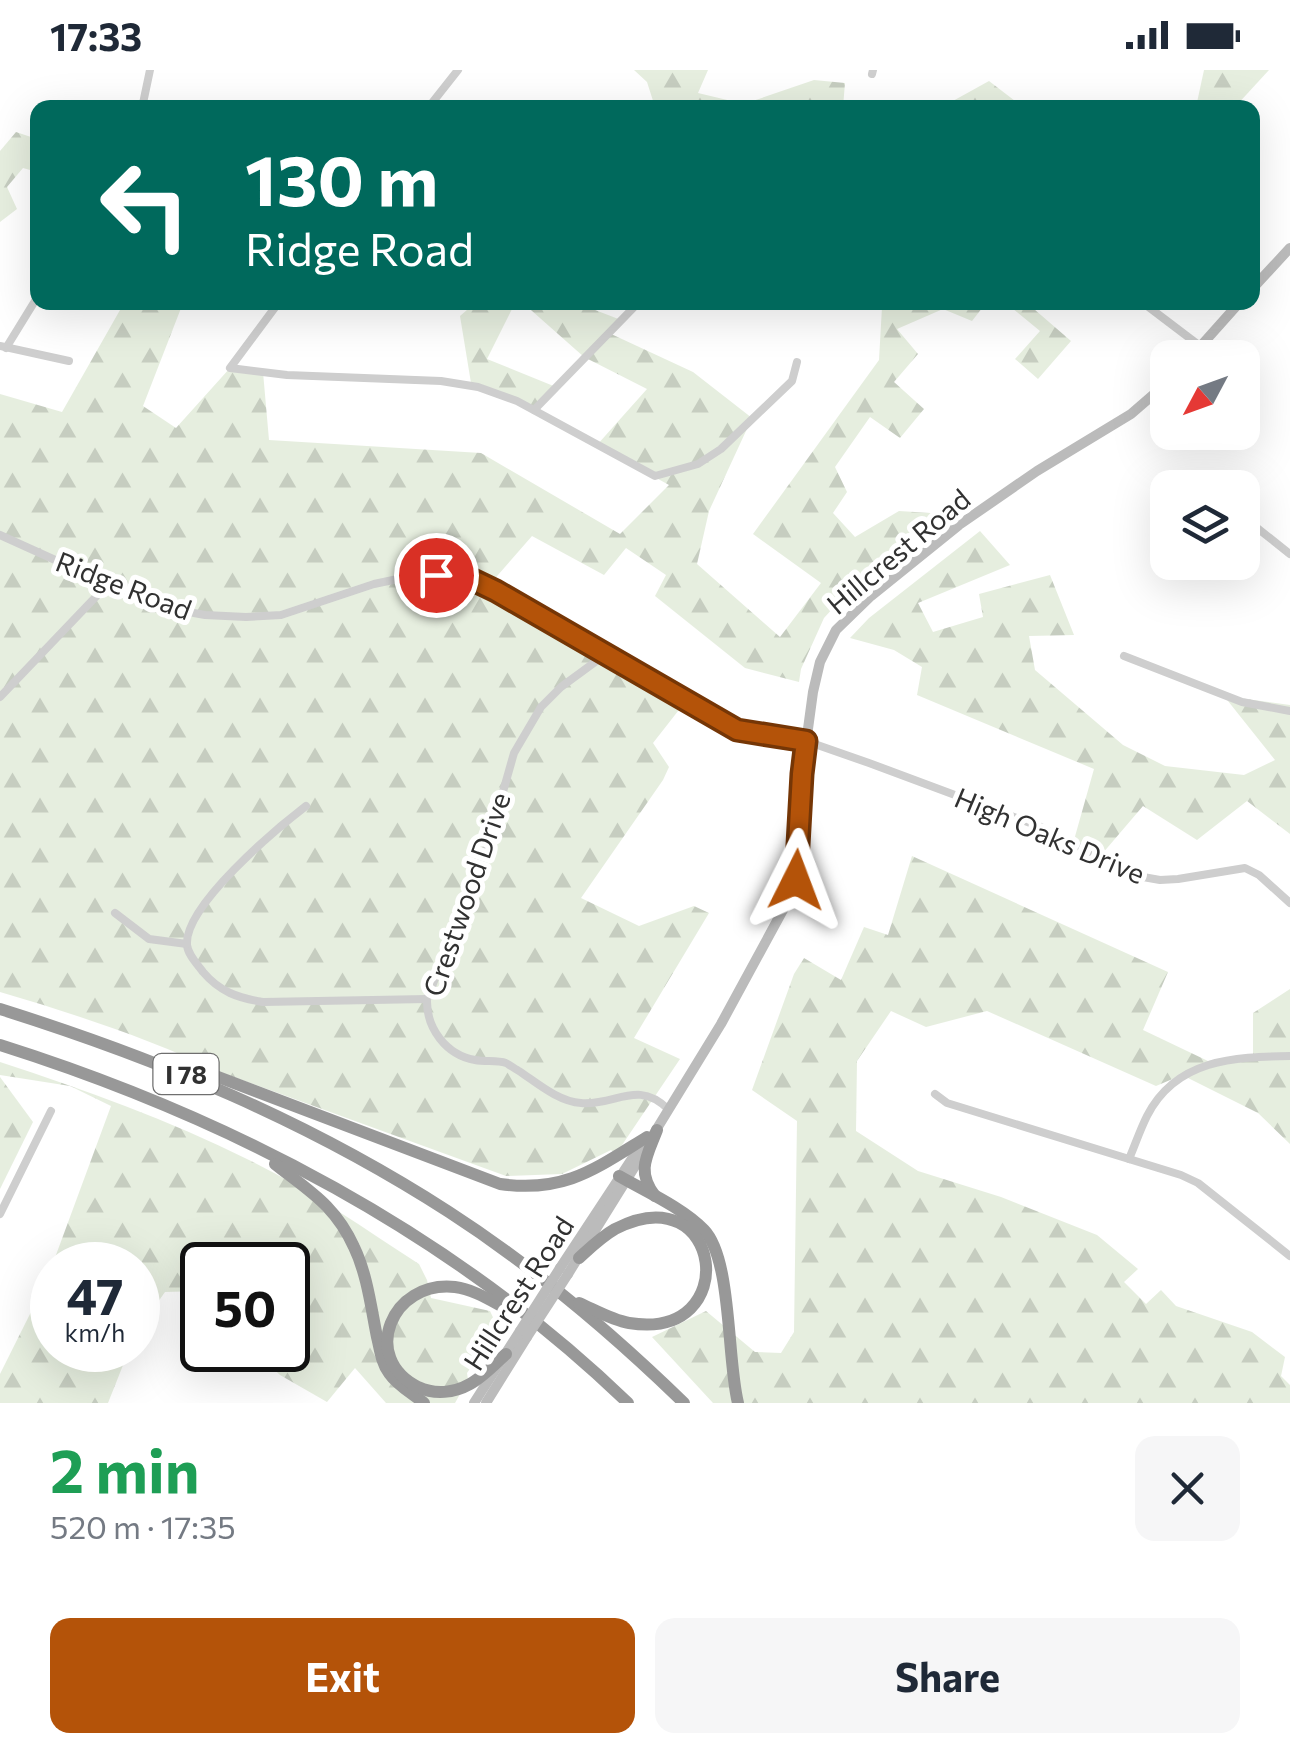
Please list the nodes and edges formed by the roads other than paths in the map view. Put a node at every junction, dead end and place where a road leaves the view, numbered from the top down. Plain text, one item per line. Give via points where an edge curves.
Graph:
1 (150, 70) edge
2 (458, 70) edge
3 (144, 100) edge
4 (434, 100) edge
5 (1290, 248) edge
6 (1260, 280) edge
7 (30, 308) edge
8 (273, 310) edge
9 (631, 310) edge
10 (1153, 310) edge
11 (1233, 310) edge
12 (1192, 340) edge
13 (1205, 340) edge
14 (3, 347) edge
15 (69, 361) dead end
16 (798, 362) dead end
17 (1150, 398) edge
18 (534, 410) junction
19 (1260, 530) edge
20 (0, 536) edge
21 (1290, 554) edge
22 (108, 584) junction
23 (606, 654) junction
24 (1124, 656) dead end
25 (0, 696) edge
26 (1290, 712) edge
27 (806, 741) junction
28 (306, 806) dead end
29 (1290, 903) edge
30 (115, 913) dead end
31 (187, 944) junction
32 (427, 999) junction
33 (0, 1009) edge
34 (0, 1045) edge
35 (1290, 1056) edge
36 (934, 1094) dead end
37 (668, 1109) junction
38 (51, 1111) dead end
39 (652, 1134) junction
40 (250, 1144) junction
41 (1129, 1160) junction
42 (623, 1179) junction
43 (656, 1198) junction
44 (0, 1214) edge
45 (1290, 1256) edge
46 (579, 1258) junction
47 (564, 1271) junction
48 (561, 1295) junction
49 (546, 1332) junction
50 (524, 1334) junction
51 (506, 1354) junction
52 (424, 1403) edge
53 (474, 1403) edge
54 (486, 1403) edge
55 (628, 1403) edge
56 (684, 1403) edge
57 (738, 1403) edge

1 - 3 street
2 - 4 street
5 - 6 main road
7 - 14 street
8 - 18 street via 230,368 462,383
9 - 18 street
10 - 12 street
11 - 13 main road
14 - 15 street
16 - 18 street via 792,381 721,448 698,464 655,476
17 - 27 main road, Hillcrest Road via 959,525 844,621 820,662
19 - 21 street
20 - 22 street, Ridge Road
22 - 23 street, Ridge Road via 172,609 246,617 292,612 396,579 458,576
22 - 25 street
23 - 27 street, Ridge Road via 737,730
23 - 32 street, Crestwood Drive via 541,708 514,754 489,841
24 - 26 street via 1242,702
27 - 29 street, High Oaks Drive via 1040,827 1143,878 1245,868
27 - 37 main road, Hillcrest Road via 798,873 790,897
28 - 31 street via 211,895
30 - 31 street via 149,939
31 - 32 street via 212,982 243,999
32 - 37 street, Crestwood Drive via 431,1024 453,1052 506,1063 572,1102 644,1094
33 - 39 highway via 122,1041 500,1184 564,1182
33 - 48 highway, I 78 via 166,1066 321,1138 449,1212
34 - 40 highway, I 78 via 105,1079
35 - 41 street via 1190,1071 1156,1103
36 - 41 street
37 - 39 main road, Hillcrest Road
38 - 44 street
39 - 42 main road, Hillcrest Road
39 - 43 highway via 643,1166
40 - 49 highway, I 78 via 422,1239
40 - 52 highway via 336,1216 364,1272 386,1370
41 - 45 street via 1198,1183
42 - 43 highway
42 - 46 main road, Hillcrest Road
42 - 47 main road, Hillcrest Road
43 - 57 highway via 713,1242
46 - 47 main road, Hillcrest Road
46 - 48 highway via 622,1226 665,1219 698,1240 707,1275 692,1305 662,1322 620,1321
47 - 50 main road, Hillcrest Road, bridge
48 - 56 highway, I 78
49 - 51 highway via 489,1299 460,1287 438,1287 402,1303 388,1332 395,1367 413,1385 437,1392 471,1383
49 - 55 highway, I 78
50 - 51 main road, Hillcrest Road
50 - 54 main road, Hillcrest Road
51 - 53 main road, Hillcrest Road

